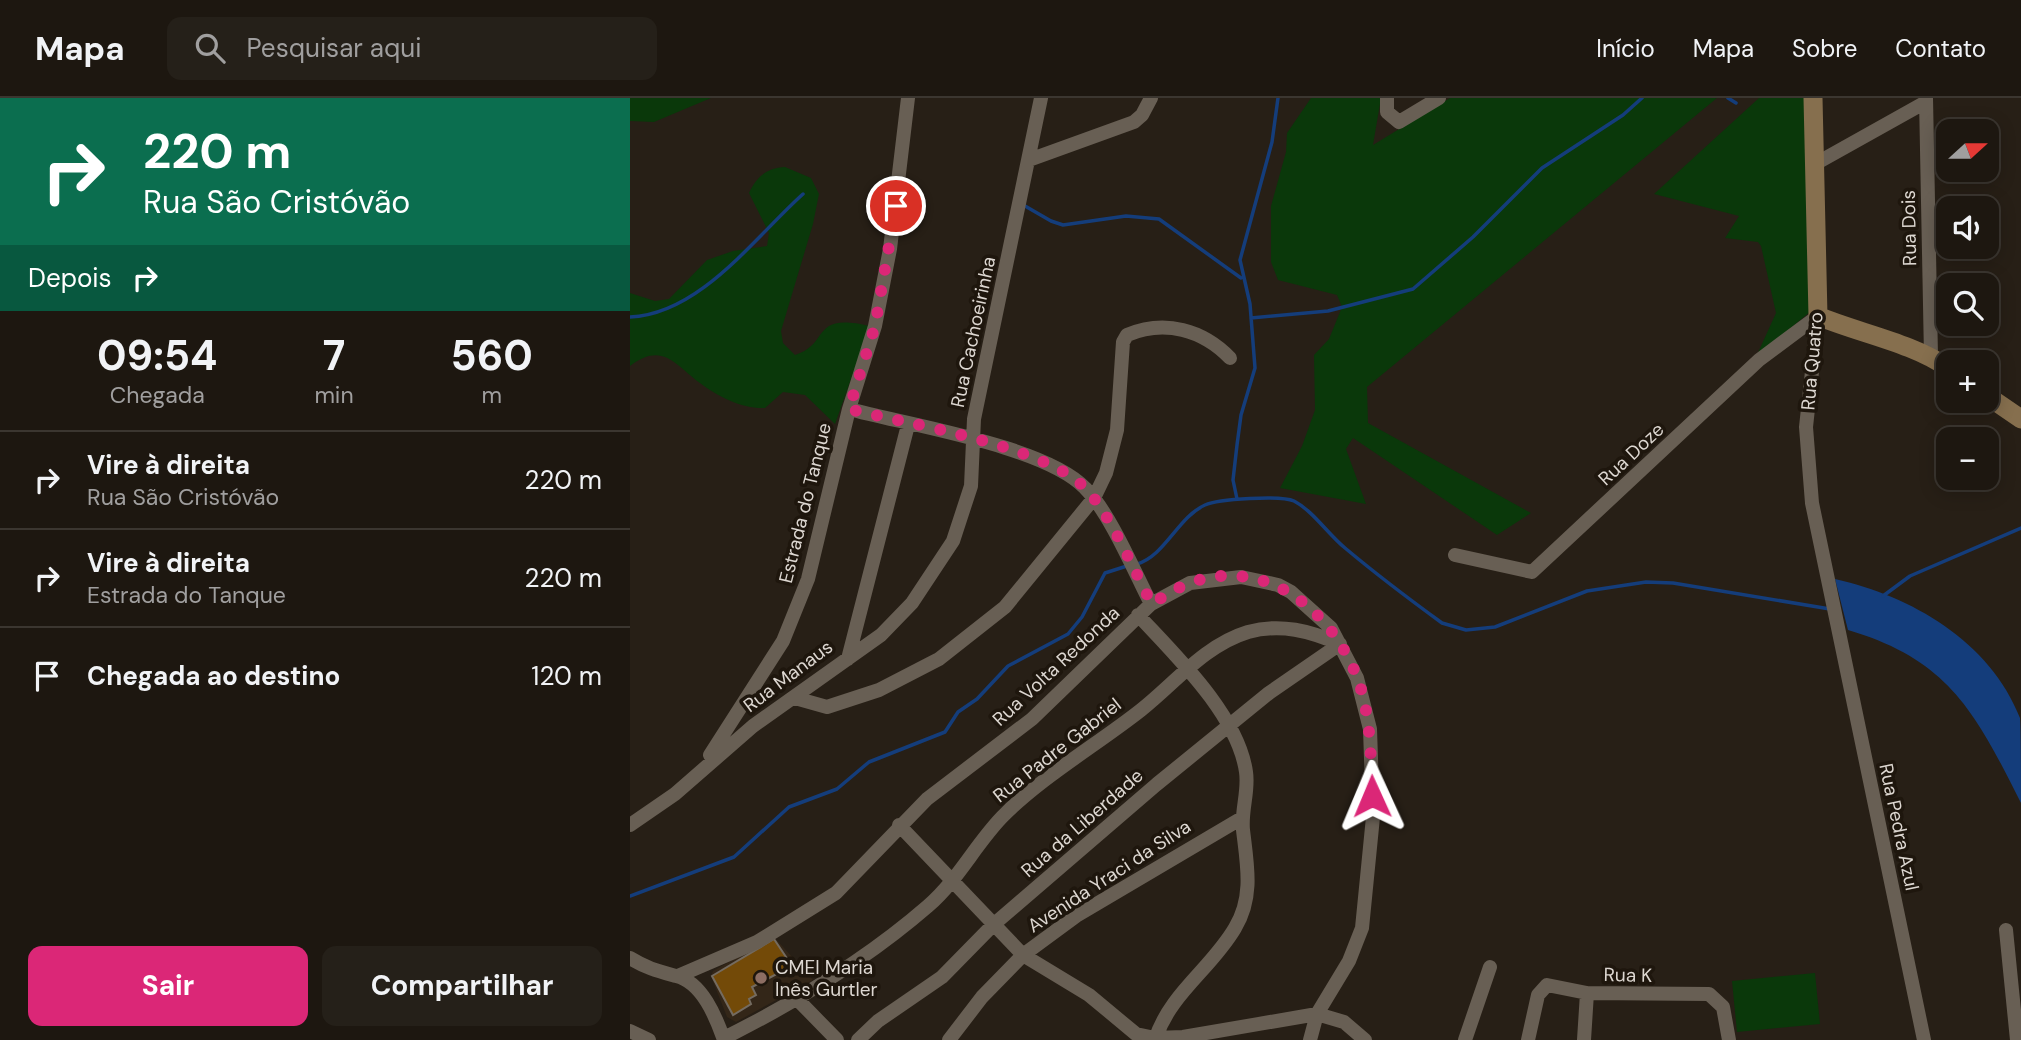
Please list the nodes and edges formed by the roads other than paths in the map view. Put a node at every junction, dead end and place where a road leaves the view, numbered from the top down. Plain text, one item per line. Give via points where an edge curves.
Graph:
1 (1041, 98) edge
2 (1151, 98) edge
3 (1387, 98) edge
4 (1439, 98) edge
5 (1813, 98) edge
6 (913, 100) edge
7 (1926, 100) edge
8 (1029, 160) junction
9 (1815, 164) junction
10 (1818, 316) junction
11 (1939, 350) edge
12 (1230, 358) dead end
13 (1936, 361) edge
14 (1999, 404) edge
15 (849, 409) junction
16 (2021, 419) edge
17 (908, 425) junction
18 (972, 437) junction
19 (1094, 498) junction
20 (1455, 555) dead end
21 (1152, 604) junction
22 (1138, 615) junction
23 (1835, 622) joint
24 (1340, 644) junction
25 (848, 659) junction
26 (1187, 670) junction
27 (795, 698) junction
28 (1227, 727) junction
29 (700, 771) junction
30 (1242, 817) junction
31 (630, 825) edge
32 (899, 825) junction
33 (953, 882) junction
34 (993, 925) junction
35 (2006, 930) dead end
36 (1023, 954) junction
37 (630, 958) edge
38 (1490, 967) dead end
39 (678, 976) junction
40 (1587, 993) junction
41 (797, 999) junction
42 (1317, 1014) junction
43 (630, 1031) edge
44 (724, 1039) edge
45 (1155, 1039) edge
46 (1184, 1039) edge
47 (649, 1040) edge
48 (837, 1040) edge
49 (858, 1040) edge
50 (949, 1040) edge
51 (1310, 1040) edge
52 (1365, 1040) edge
53 (1465, 1040) edge
54 (1528, 1040) edge
55 (1584, 1040) edge
56 (1728, 1040) edge
57 (1924, 1040) edge
58 (2017, 1040) edge

1 - 8 street, Rua Cachoeirinha
2 - 8 street via 1134,122
3 - 4 street via 1387,112 1399,122
5 - 9 street, Rua Quatro
6 - 15 street, Estrada do Tanque via 875,326
7 - 9 street
7 - 11 street, Rua Dois
8 - 18 street, Rua Cachoeirinha
9 - 10 street, Rua Quatro
10 - 13 street
10 - 20 street, Rua Doze via 1759,360 1532,572
10 - 23 street, Rua Quatro via 1806,427 1812,503
12 - 19 street via 1199,333 1168,329 1127,335 1118,430
14 - 16 street
15 - 17 street
15 - 29 street, Estrada do Tanque via 820,538 795,613 762,676
17 - 18 street
17 - 25 street, Rua Manaus
18 - 19 street via 1065,473
18 - 25 street, Rua Cachoeirinha via 971,486 953,541 899,617
19 - 21 street
19 - 27 street via 1005,607 939,659 841,704 818,706
21 - 22 street, Rua Volta Redonda
21 - 24 street, Rua Volta Redonda via 1203,580 1241,577 1262,581 1303,600
22 - 26 street
22 - 32 street, Rua Volta Redonda via 1032,719 947,782
23 - 57 street, Rua Pedra Azul
24 - 26 street, Rua Padre Gabriel via 1300,629 1264,629 1222,644
24 - 28 street, Rua da Liberdade
24 - 42 street, Rua Volta Redonda via 1357,678 1370,729 1373,817 1362,928 1349,961
25 - 27 street, Rua Manaus
26 - 28 street
26 - 33 street, Rua Padre Gabriel via 1005,814
27 - 29 street, Rua Manaus
28 - 30 street via 1246,772
28 - 34 street, Rua da Liberdade
29 - 31 street, Rua Manaus
30 - 36 street, Avenida Yraci da Silva via 1076,916
30 - 45 street via 1248,885 1245,908 1227,940 1172,1004
32 - 33 street
32 - 39 street, Rua Volta Redonda via 836,893 757,942
33 - 34 street
33 - 41 street, Rua Padre Gabriel via 892,936
34 - 36 street
34 - 49 street, Rua da Liberdade via 942,977
35 - 58 street
36 - 45 street via 1089,995 1136,1034
36 - 50 street, Avenida Yraci da Silva
37 - 39 street via 660,974
38 - 53 street
39 - 44 street via 695,985
40 - 54 street, Rua K via 1547,985 1538,995
40 - 55 street
40 - 56 street, Rua K via 1709,994 1720,1002
41 - 44 street, Rua Padre Gabriel
41 - 48 street
42 - 46 street
42 - 51 street, Rua Volta Redonda
42 - 52 street via 1344,1022
43 - 47 street
45 - 46 street

